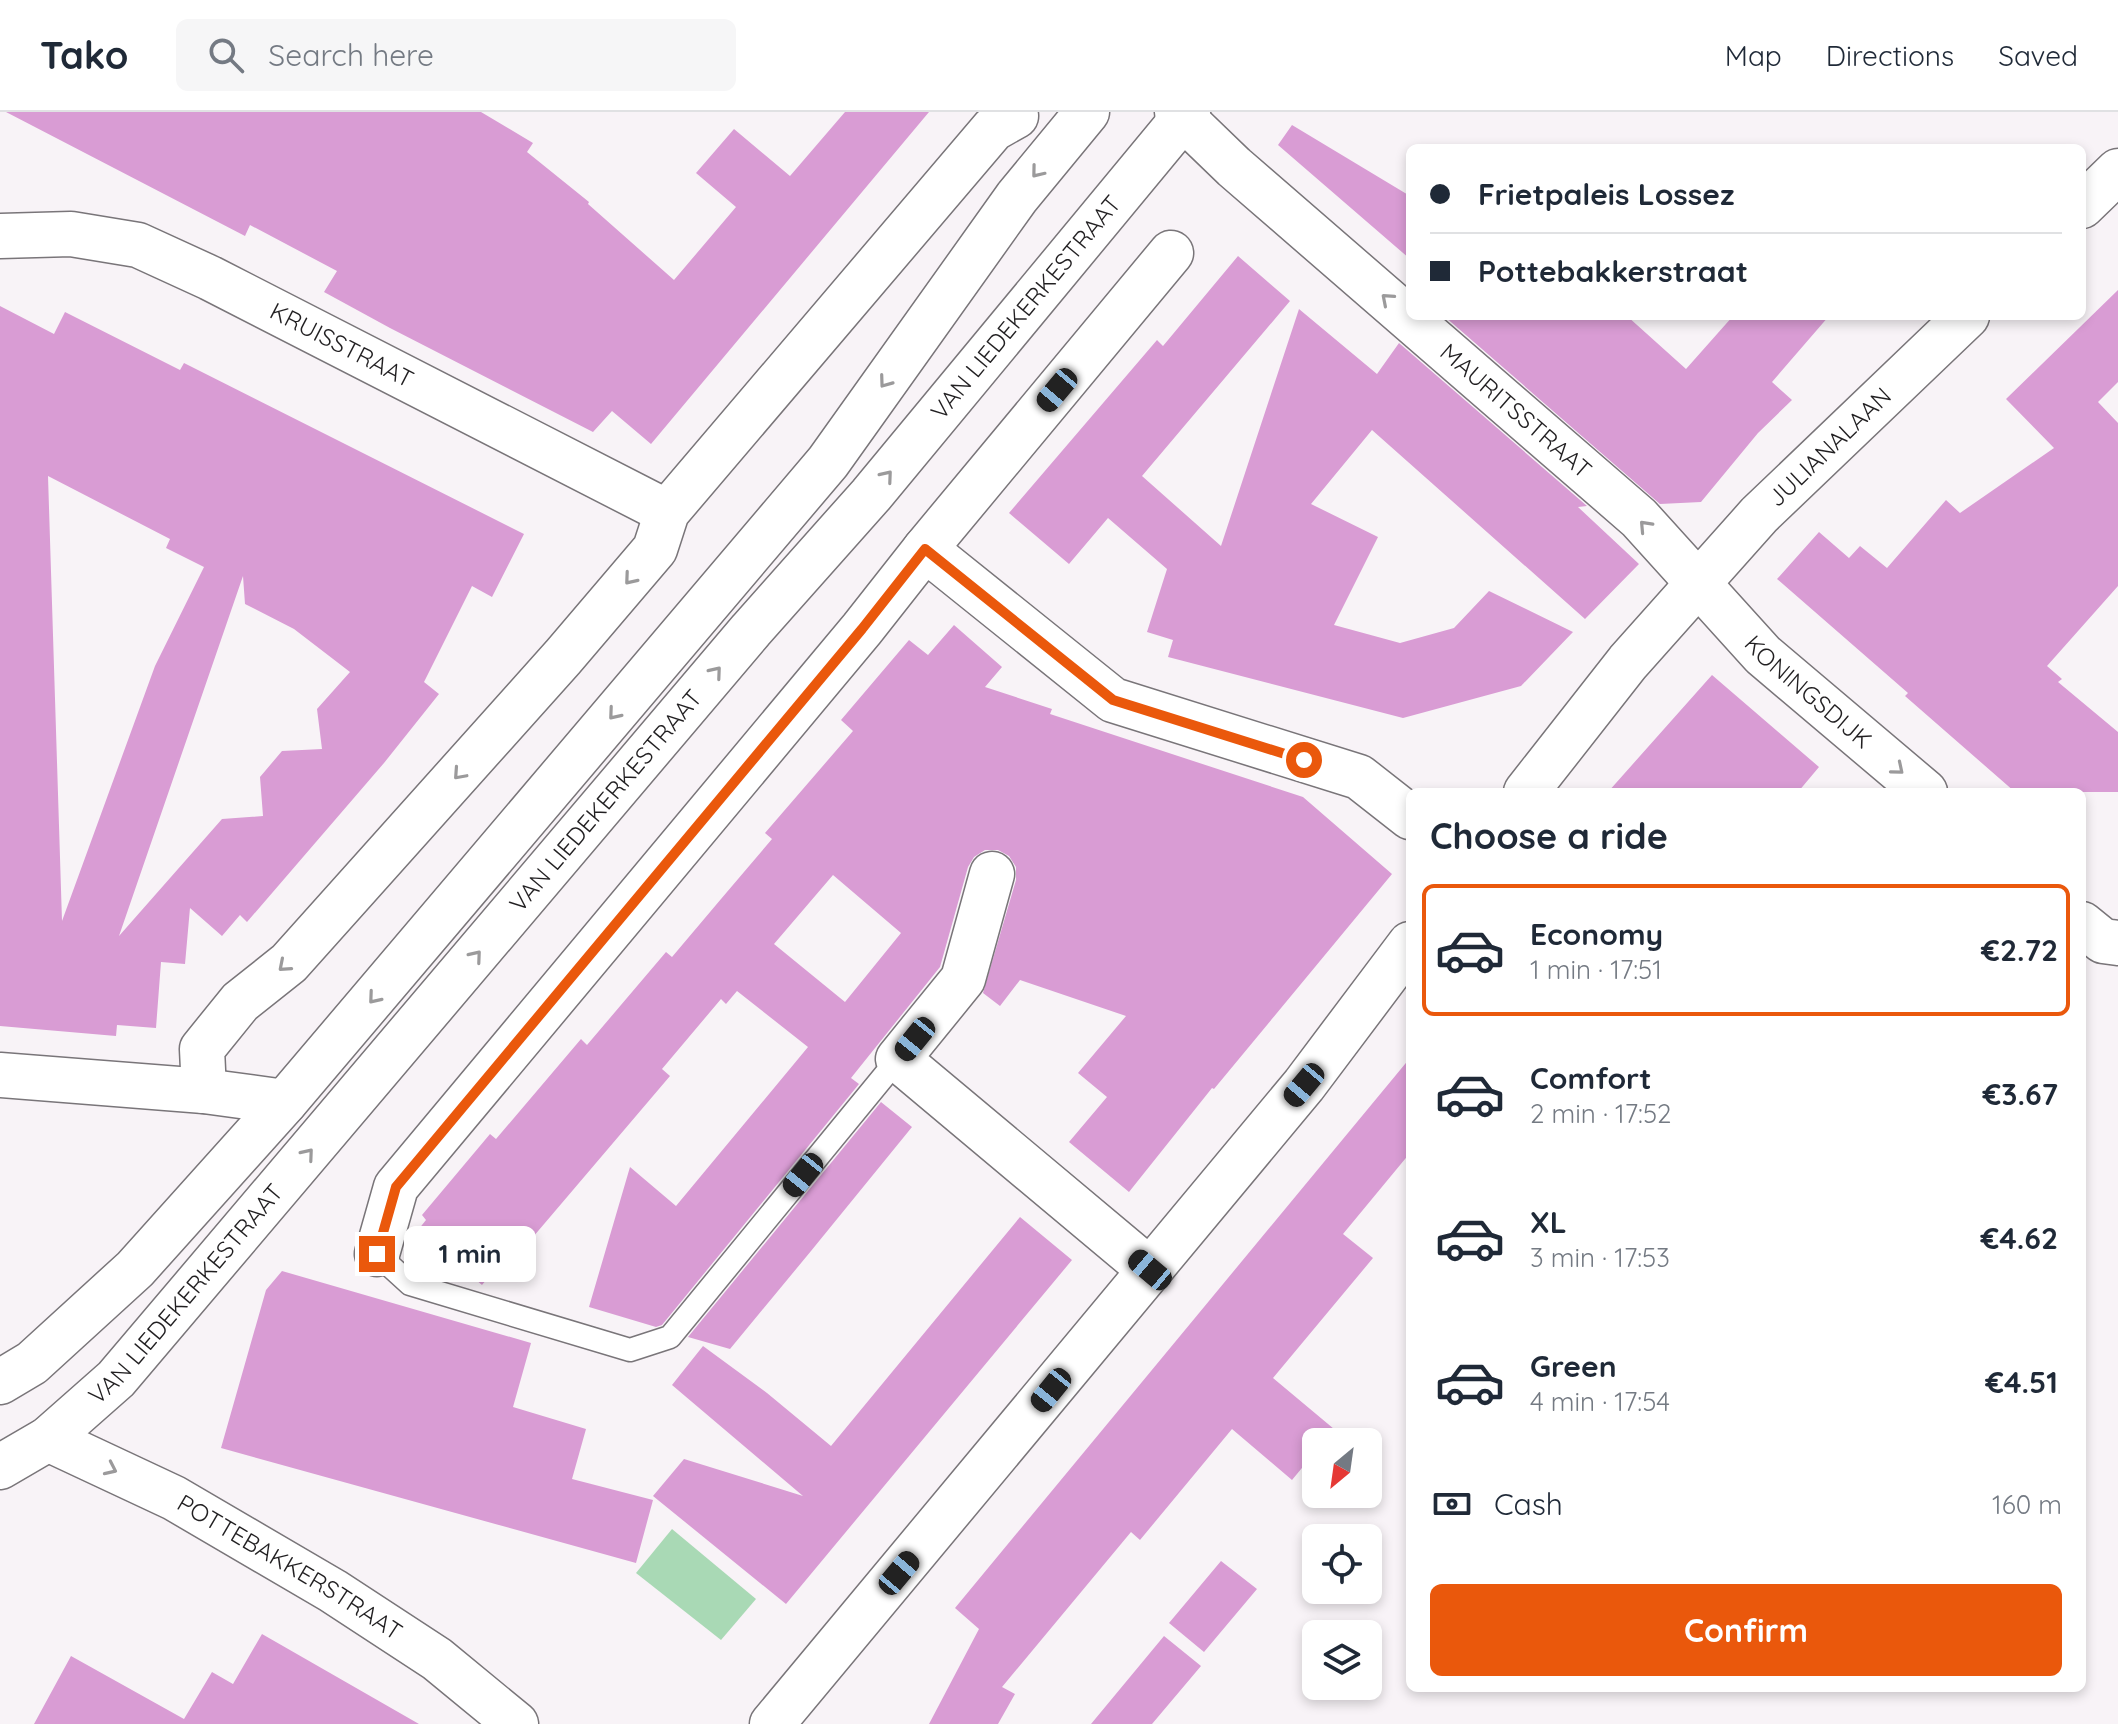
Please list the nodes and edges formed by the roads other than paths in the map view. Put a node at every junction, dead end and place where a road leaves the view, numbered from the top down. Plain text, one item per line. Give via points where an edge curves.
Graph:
1 (1087, 112) edge
2 (1183, 114) edge
3 (1016, 116) dead end
4 (2118, 171) edge
5 (2086, 202) edge
6 (0, 236) edge
7 (1171, 253) dead end
8 (1406, 316) edge
9 (1411, 320) edge
10 (1963, 320) edge
11 (667, 512) junction
12 (925, 549) junction
13 (1698, 583) junction
14 (1529, 788) edge
15 (1920, 788) edge
16 (1406, 814) edge
17 (992, 874) dead end
18 (2086, 927) edge
19 (2118, 943) edge
20 (1406, 949) edge
21 (898, 1059) junction
22 (0, 1075) edge
23 (204, 1091) junction
24 (285, 1102) junction
25 (377, 1254) joint
26 (1150, 1270) junction
27 (0, 1382) edge
28 (48, 1439) junction
29 (0, 1467) edge
30 (516, 1724) edge
31 (772, 1724) edge

1 -> 24 street, VAN LIEDEKERKESTRAAT via 1017,197 828,462
8 -> 2 street, MAURITSSTRAAT via 1234,167
28 -> 2 street, VAN LIEDEKERKESTRAAT via 116,1379 871,495
3 - 11 street via 993,129
4 - 5 street
6 - 11 street, KRUISSTRAAT via 71,234 138,245
7 - 12 street
13 -> 9 street, MAURITSSTRAAT via 1639,518
10 - 13 street, JULIANALAAN via 1759,515
11 -> 23 street via 655,549 563,657 289,963 240,1002 221,1025 202,1049
12 - 16 street via 1113,700 1359,777
12 - 25 street via 396,1187
13 - 14 street
13 -> 15 street, KONINGSDIJK via 1763,655
17 - 21 street via 963,979
18 - 19 street via 2103,941
20 - 26 street via 1304,1085
21 - 25 lane via 670,1337 630,1350 410,1284
21 - 26 street
22 - 23 street
23 - 24 street
24 - 27 street, VAN LIEDEKERKESTRAAT via 135,1269 32,1363
26 - 31 street
28 - 29 street, VAN LIEDEKERKESTRAAT
28 -> 30 street, POTTEBAKKERSTRAAT via 174,1498 333,1591 424,1650

